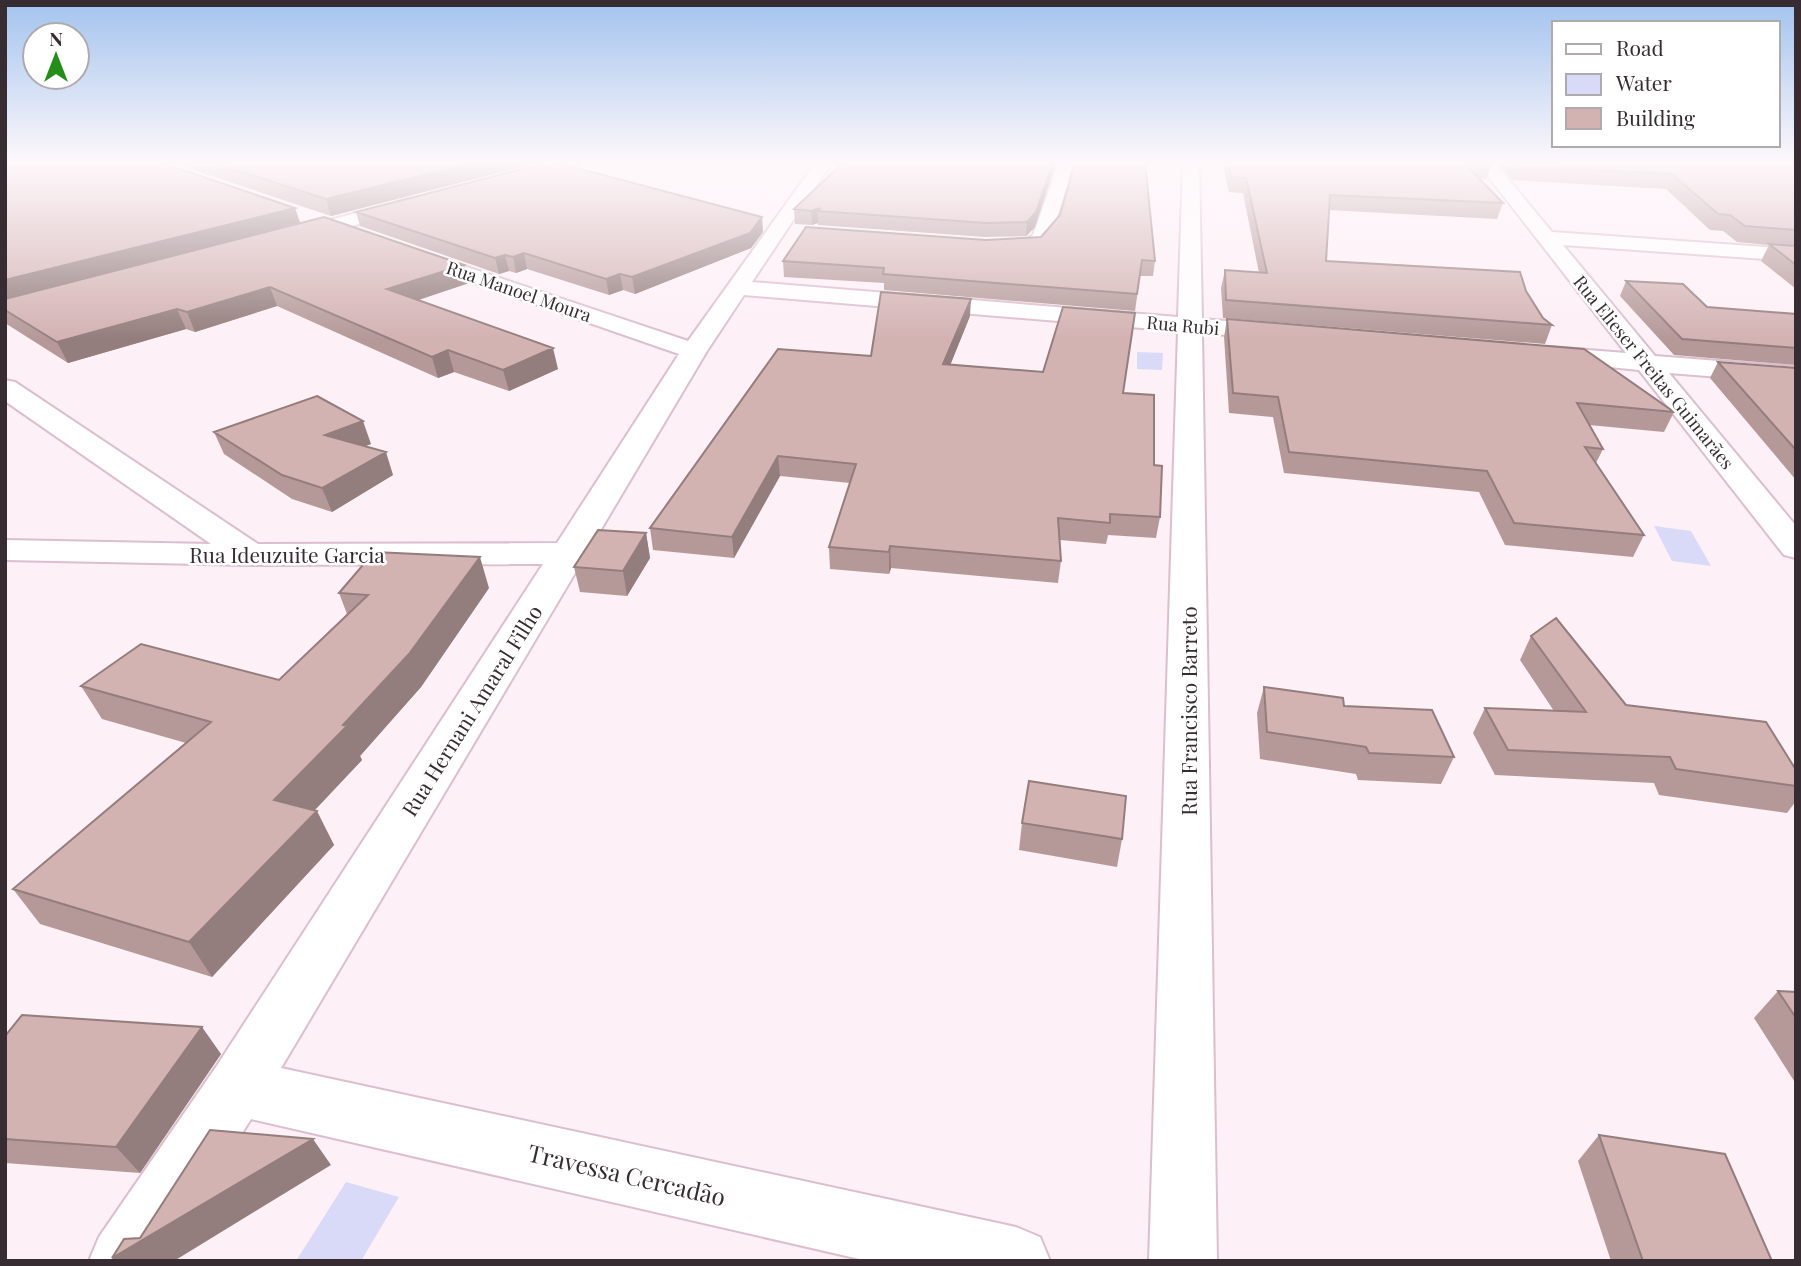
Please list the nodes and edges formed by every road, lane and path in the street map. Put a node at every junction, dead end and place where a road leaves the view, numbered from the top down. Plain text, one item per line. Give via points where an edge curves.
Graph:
1 (314, 221) edge
2 (346, 221) edge
3 (796, 221) edge
4 (1048, 221) edge
5 (1191, 221) edge
6 (1532, 221) edge
7 (328, 226) junction
8 (1546, 238) junction
9 (367, 239) edge
10 (276, 240) edge
11 (971, 245) edge
12 (393, 248) edge
13 (1796, 255) edge
14 (737, 288) junction
15 (1191, 325) junction
16 (1301, 334) edge
17 (694, 351) junction
18 (1522, 353) edge
19 (1646, 363) junction
20 (1796, 375) edge
21 (5, 388) edge
22 (1796, 548) edge
23 (5, 550) edge
24 (568, 553) junction
25 (250, 555) junction
26 (237, 1087) junction
27 (123, 1261) edge
28 (1016, 1261) edge
29 (1184, 1261) edge

1 - 7 street
2 - 7 street
3 - 14 street, Rua Hernani Amaral Filho
4 - 11 street via 1036,242 1020,247
5 - 15 street, Rua Francisco Barreto
6 - 8 street, Rua Elieser Freitas Guimarães
7 - 9 street
7 - 10 street
8 - 13 street
8 - 19 street, Rua Elieser Freitas Guimarães
12 - 17 street, Rua Manoel Moura
14 - 15 street, Rua Rubi
14 - 17 street, Rua Hernani Amaral Filho
15 - 16 street, Rua Rubi
15 - 29 street, Rua Francisco Barreto
17 - 24 street, Rua Hernani Amaral Filho
18 - 19 street
19 - 20 street
19 - 22 street, Rua Elieser Freitas Guimarães
21 - 25 street
23 - 25 street, Rua Ideuzuite Garcia
24 - 25 street, Rua Ideuzuite Garcia
24 - 26 street, Rua Hernani Amaral Filho
26 - 27 street, Rua Hernani Amaral Filho
26 - 28 street, Travessa Cercadão

